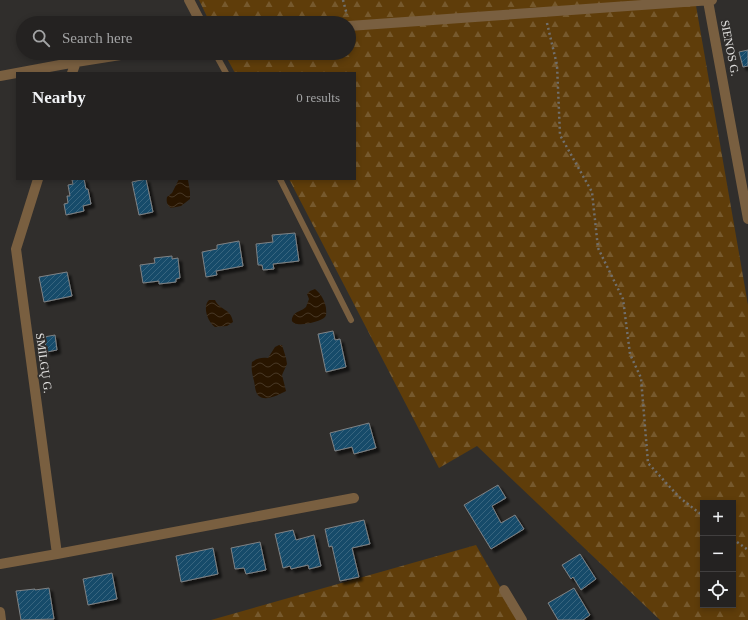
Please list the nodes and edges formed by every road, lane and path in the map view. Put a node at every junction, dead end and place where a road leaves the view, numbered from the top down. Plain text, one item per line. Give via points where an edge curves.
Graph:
1 (189, 0) edge
2 (343, 0) edge
3 (708, 0) edge
4 (712, 0) edge
5 (544, 12) junction
6 (197, 16) edge
7 (347, 16) edge
8 (356, 26) edge
9 (89, 60) edge
10 (220, 60) edge
11 (76, 62) junction
12 (22, 72) edge
13 (72, 72) edge
14 (226, 72) edge
15 (16, 73) edge
16 (0, 76) edge
17 (38, 180) edge
18 (281, 180) edge
19 (748, 219) edge
20 (352, 320) dead end
21 (354, 498) dead end
22 (700, 514) edge
23 (736, 541) edge
24 (748, 550) edge
25 (57, 554) junction
26 (0, 564) edge
27 (504, 590) dead end
28 (0, 612) edge
29 (1, 620) edge
30 (522, 620) edge

1 - 6 street
2 - 7 path
3 - 4 street
3 - 5 street
3 - 19 street, SIENOS G.
5 - 8 street
5 - 22 path via 557,65 560,135 592,192 598,248 623,299 630,354 641,378 648,463 679,497
9 - 11 street
10 - 14 lane
11 - 12 street
11 - 13 street
15 - 16 street
17 - 25 street, SMILGŲ G. via 16,249
18 - 20 lane
21 - 25 street
23 - 24 path
25 - 26 street
27 - 30 street
28 - 29 street

